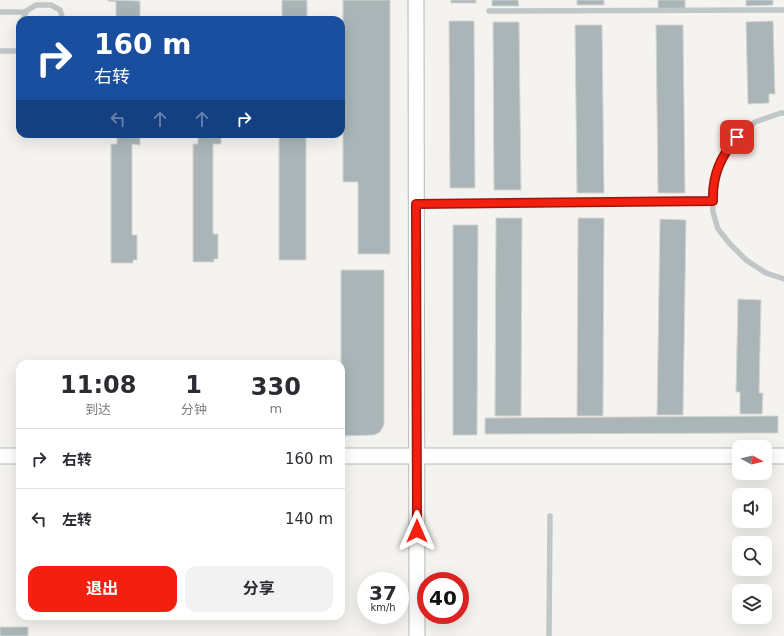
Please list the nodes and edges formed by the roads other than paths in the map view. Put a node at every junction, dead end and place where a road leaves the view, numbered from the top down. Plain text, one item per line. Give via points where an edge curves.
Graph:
1 (416, 0) edge
2 (784, 10) edge
3 (489, 11) dead end
4 (0, 12) edge
5 (26, 12) junction
6 (24, 16) edge
7 (62, 16) edge
8 (0, 51) edge
9 (16, 51) edge
10 (784, 113) edge
11 (713, 201) junction
12 (416, 204) junction
13 (784, 279) edge
14 (0, 456) edge
15 (16, 456) edge
16 (345, 456) edge
17 (417, 456) junction
18 (732, 456) edge
19 (772, 456) edge
20 (784, 456) edge
21 (550, 516) dead end
22 (417, 636) edge
23 (549, 636) edge

1 - 12 street
2 - 3 lane
4 - 5 lane
5 - 6 lane
5 - 7 lane via 36,5 51,5 60,10
8 - 9 lane
10 - 11 lane via 755,122 737,137 720,162 712,192
11 - 12 lane
11 - 13 lane via 718,229 730,244 746,260
12 - 17 street
14 - 15 street
16 - 17 street
17 - 18 street
17 - 22 street
19 - 20 street
21 - 23 lane

